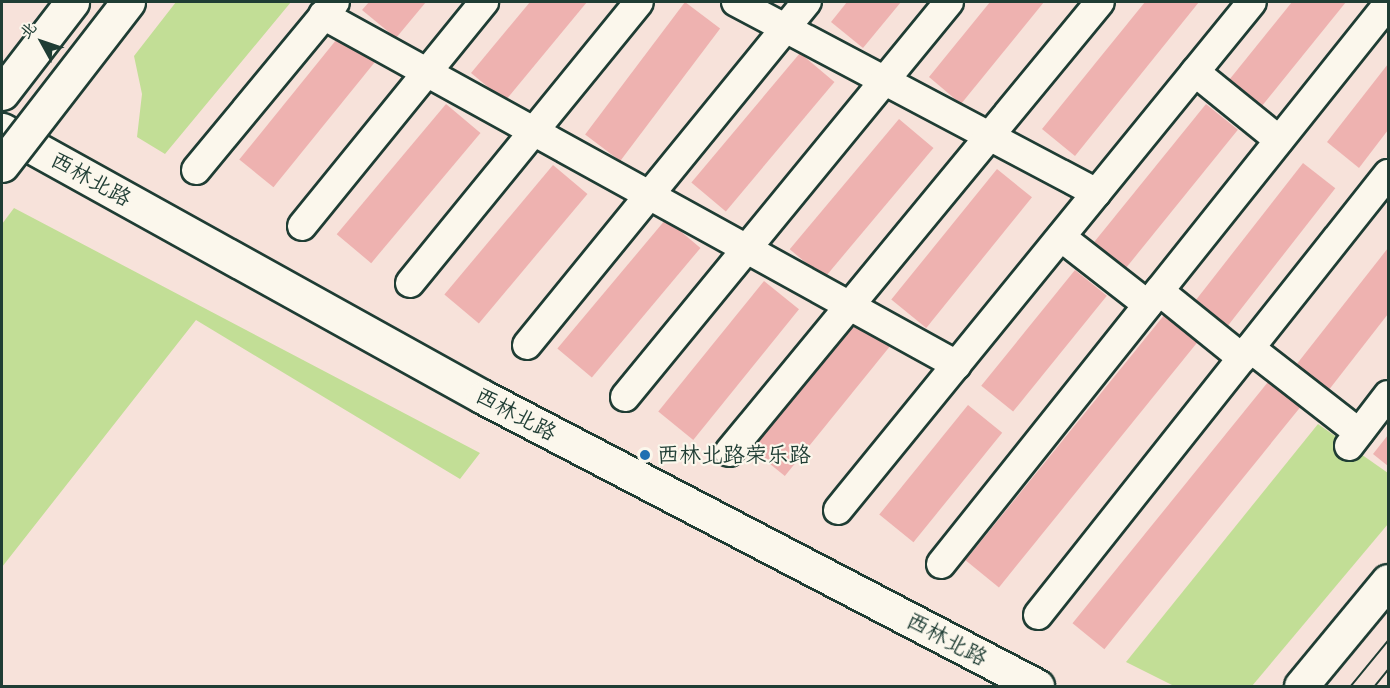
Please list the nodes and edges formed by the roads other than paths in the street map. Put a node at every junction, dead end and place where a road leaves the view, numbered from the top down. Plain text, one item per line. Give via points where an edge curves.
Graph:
1 (72, 2) edge
2 (128, 2) edge
3 (484, 2) edge
4 (639, 2) edge
5 (736, 2) edge
6 (807, 2) edge
7 (949, 2) edge
8 (1100, 2) edge
9 (1252, 2) edge
10 (1389, 4) edge
11 (329, 8) edge
12 (786, 28) junction
13 (427, 72) junction
14 (1195, 72) junction
15 (885, 80) junction
16 (2, 93) edge
17 (2, 130) edge
18 (534, 132) junction
19 (990, 136) junction
20 (1279, 140) junction
21 (2, 165) edge
22 (196, 170) dead end
23 (1384, 188) edge
24 (1097, 193) junction
25 (650, 196) junction
26 (302, 226) dead end
27 (1061, 237) junction
28 (746, 249) junction
29 (410, 283) dead end
30 (1154, 298) junction
31 (851, 307) junction
32 (527, 345) dead end
33 (1246, 353) junction
34 (957, 365) junction
35 (1389, 395) edge
36 (625, 397) dead end
37 (729, 452) dead end
38 (838, 510) dead end
39 (941, 564) dead end
40 (1389, 581) edge
41 (1038, 615) dead end
42 (1037, 687) edge
43 (1301, 687) edge

1 - 16 main road
2 - 21 main road, bridge
3 - 13 street
4 - 18 street
5 - 12 street
6 - 12 street
7 - 15 street
8 - 19 street
9 - 14 street
10 - 20 street
11 - 13 street
11 - 22 street
12 - 15 street
12 - 25 street
13 - 18 street
13 - 26 street
14 - 20 street
14 - 24 street
15 - 19 street
15 - 28 street
17 - 42 main road, 西林北路 via 483,397
18 - 25 street
18 - 29 street
19 - 24 street
19 - 31 street
20 - 30 street
23 - 33 street
24 - 27 street
25 - 28 street
25 - 32 street
27 - 30 street
27 - 34 street
28 - 31 street
28 - 36 street
30 - 33 street
30 - 39 street
31 - 34 street
31 - 37 street
33 - 35 street via 1354,439
33 - 41 street
34 - 38 street
40 - 43 main road

